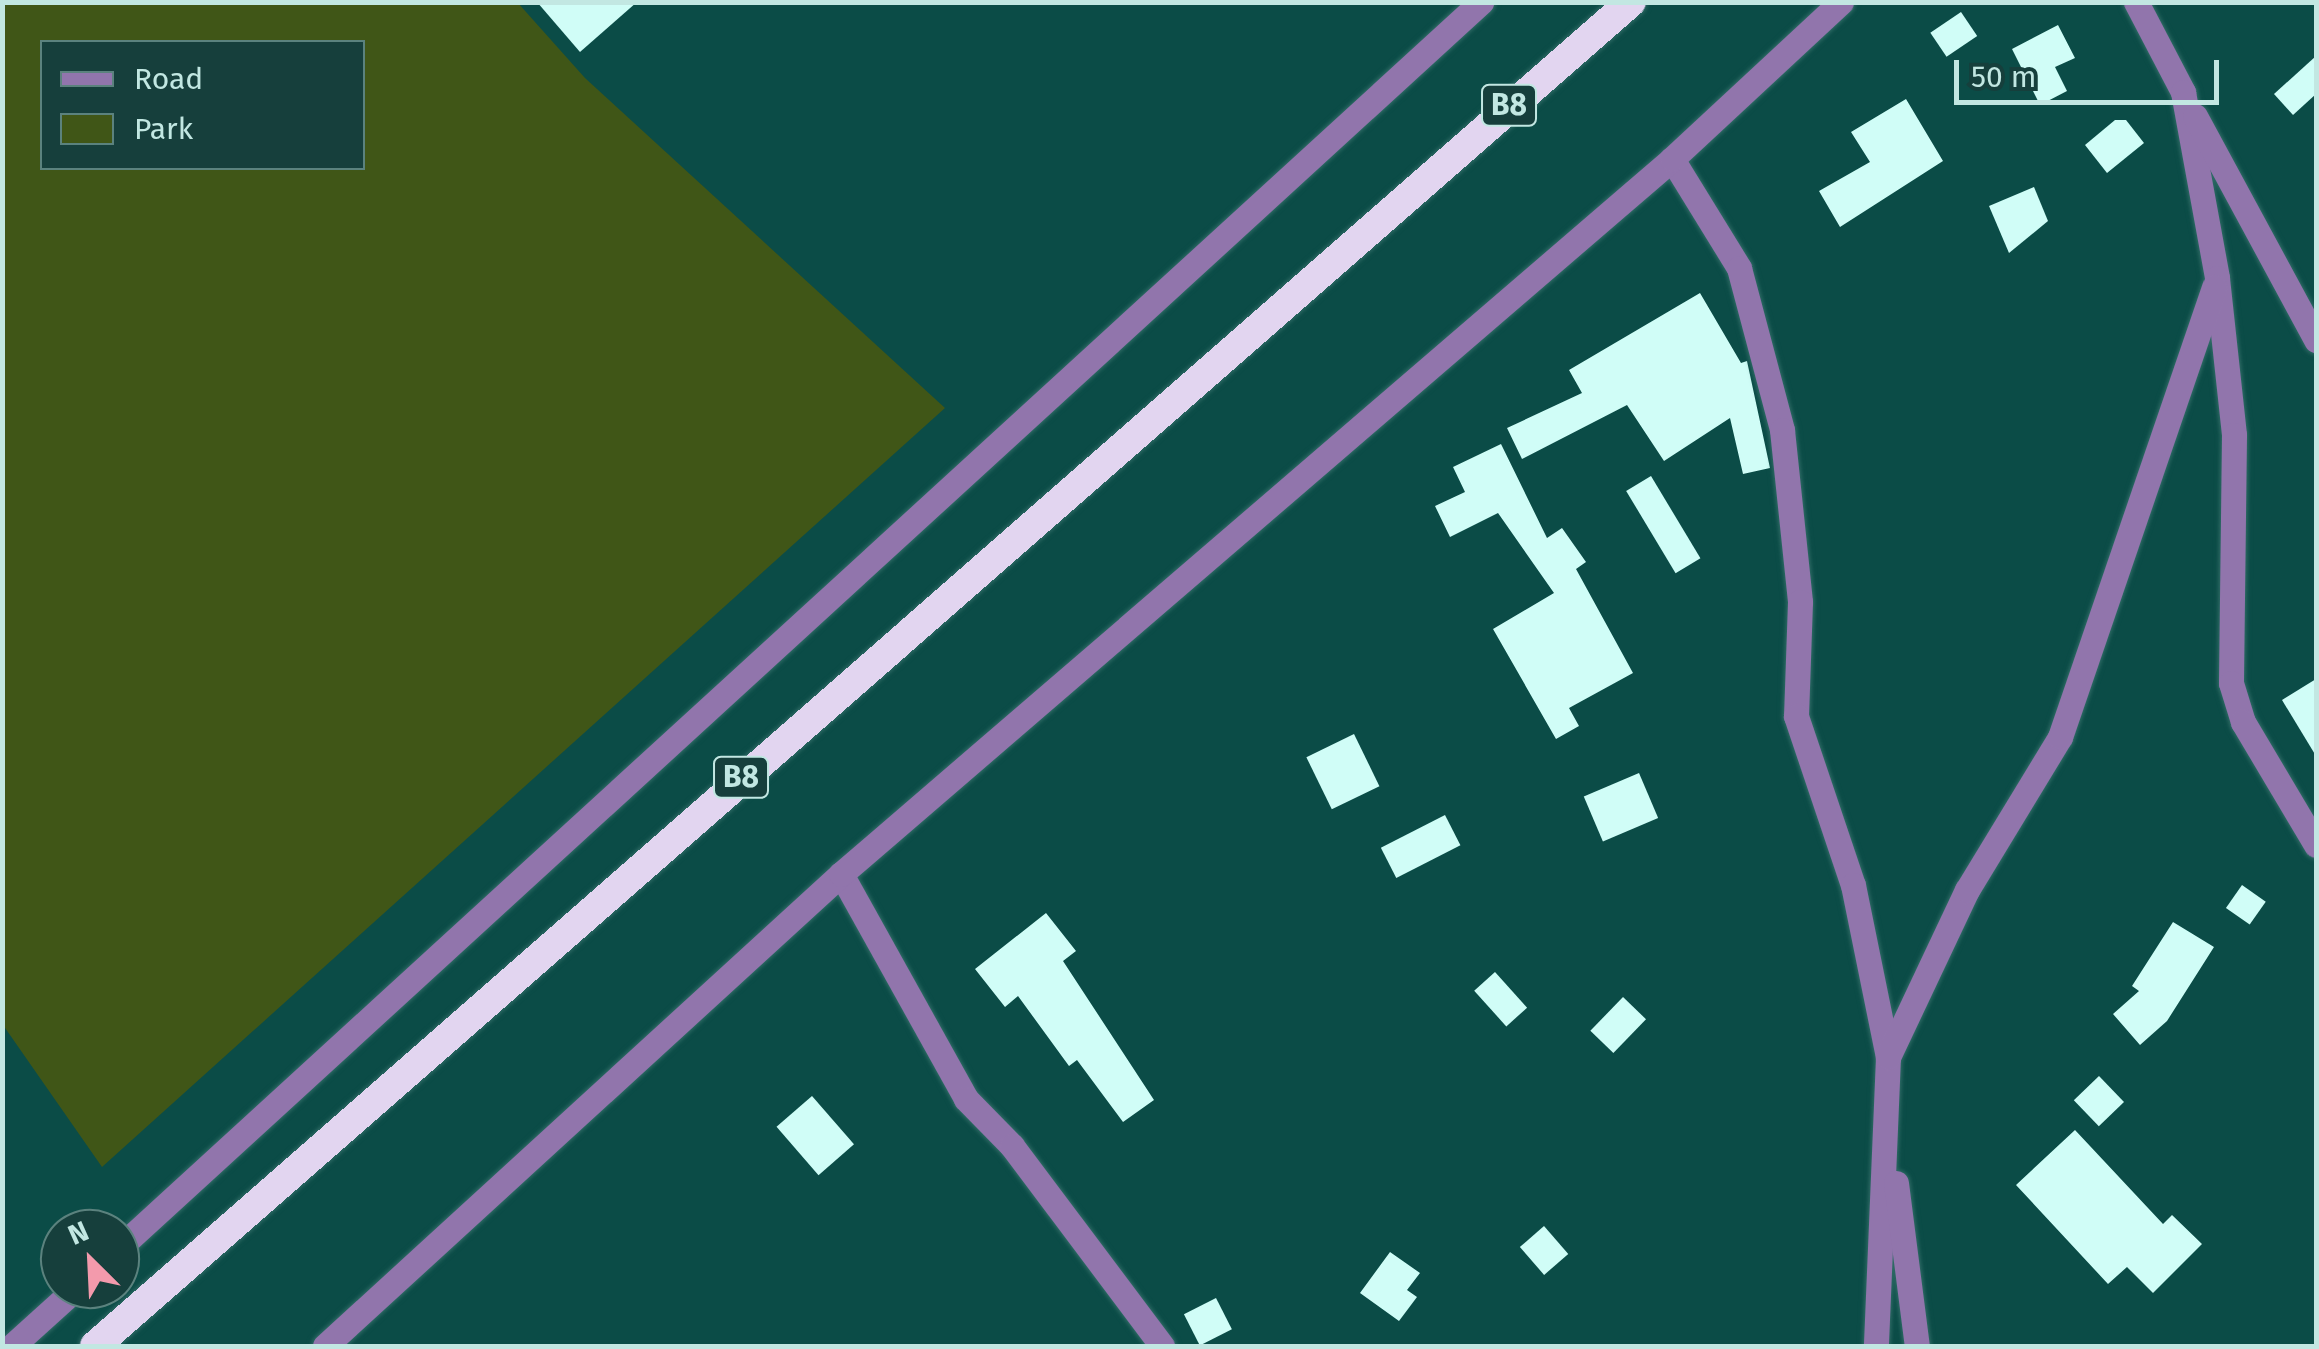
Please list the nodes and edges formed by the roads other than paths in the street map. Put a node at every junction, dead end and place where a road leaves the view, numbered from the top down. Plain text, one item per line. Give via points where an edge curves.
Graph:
1 (1481, 2) edge
2 (1610, 2) edge
3 (1631, 2) edge
4 (1841, 2) edge
5 (2136, 2) edge
6 (2182, 92) junction
7 (1672, 159) junction
8 (1388, 208) junction
9 (2217, 278) junction
10 (2316, 340) edge
11 (2316, 845) edge
12 (841, 874) junction
13 (1888, 1057) junction
14 (1888, 1136) junction
15 (140, 1230) edge
16 (53, 1309) edge
17 (12, 1346) edge
18 (95, 1346) edge
19 (325, 1346) edge
20 (1162, 1346) edge
21 (1876, 1346) edge
22 (1918, 1346) edge

1 - 15 street
2 - 8 highway, B8
3 - 8 highway, B8
4 - 7 street
5 - 6 street
6 - 9 street
6 - 10 street
7 - 12 street
7 - 13 street via 1738,268 1782,430 1800,602 1796,716 1854,885
8 - 18 highway, B8
9 - 11 street via 2234,435 2232,683 2243,722
9 - 13 street via 2060,737 1967,890
12 - 19 street
12 - 20 street via 966,1099 1012,1146
13 - 14 street
14 - 21 street
14 - 22 street
16 - 17 street

